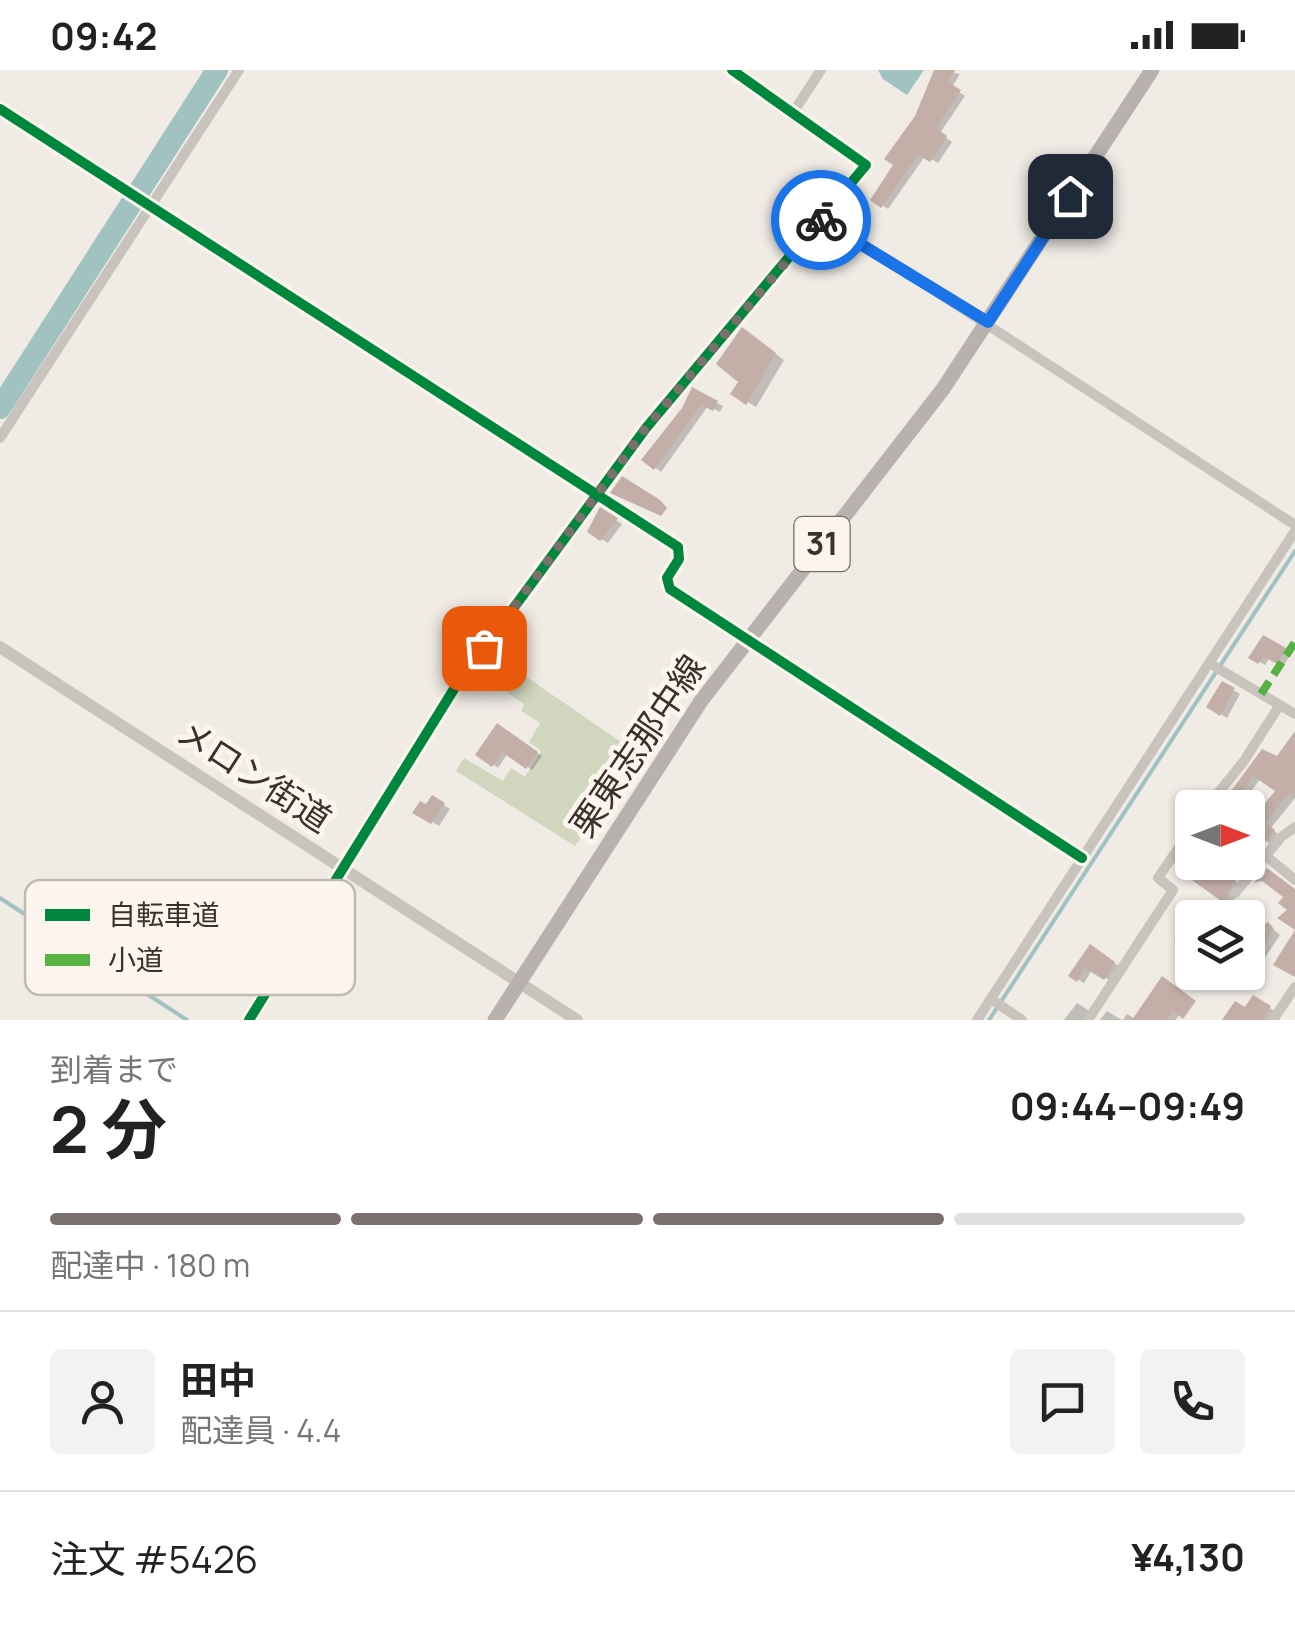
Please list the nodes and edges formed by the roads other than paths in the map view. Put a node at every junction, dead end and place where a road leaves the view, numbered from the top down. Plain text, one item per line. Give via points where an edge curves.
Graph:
1 (239, 70) edge
2 (732, 70) edge
3 (821, 70) edge
4 (1152, 70) edge
5 (0, 109) edge
6 (794, 111) junction
7 (152, 206) junction
8 (823, 218) junction
9 (988, 322) junction
10 (0, 438) edge
11 (596, 494) junction
12 (1295, 528) edge
13 (746, 640) junction
14 (0, 648) edge
15 (1216, 667) junction
16 (1279, 706) junction
17 (1295, 714) edge
18 (1221, 790) edge
19 (1295, 827) edge
20 (1175, 853) edge
21 (1265, 855) joint
22 (1082, 858) junction
23 (343, 869) junction
24 (336, 880) edge
25 (1245, 880) edge
26 (1295, 880) edge
27 (1235, 893) dead end
28 (520, 982) junction
29 (1295, 988) edge
30 (264, 995) edge
31 (998, 1004) junction
32 (248, 1020) edge
33 (495, 1020) edge
34 (576, 1020) edge
35 (977, 1020) edge
36 (1022, 1020) edge
37 (1088, 1020) edge
38 (1273, 1020) edge

1 - 7 street
2 - 6 street
3 - 6 street
4 - 9 main road, 栗東志那中線 / 31
5 - 7 street
6 - 8 street via 866,165
7 - 10 street
7 - 11 street
8 - 9 street
8 - 11 street
9 - 12 street
9 - 13 main road, 栗東志那中線 / 31
11 - 13 street via 678,547 679,559 666,578 670,590
11 - 23 street via 454,689
12 - 15 street
13 - 22 street
13 - 28 main road, 栗東志那中線 / 31
14 - 23 street, メロン街道
15 - 16 street
15 - 22 street
16 - 17 street
16 - 18 street
19 - 21 street
20 - 37 street via 1158,878 1174,890
21 - 26 street
22 - 31 street
23 - 24 street
23 - 28 street, メロン街道
25 - 27 street
28 - 33 main road, 栗東志那中線 / 31
28 - 34 street, メロン街道
29 - 38 street
30 - 32 street
31 - 35 street
31 - 36 street

